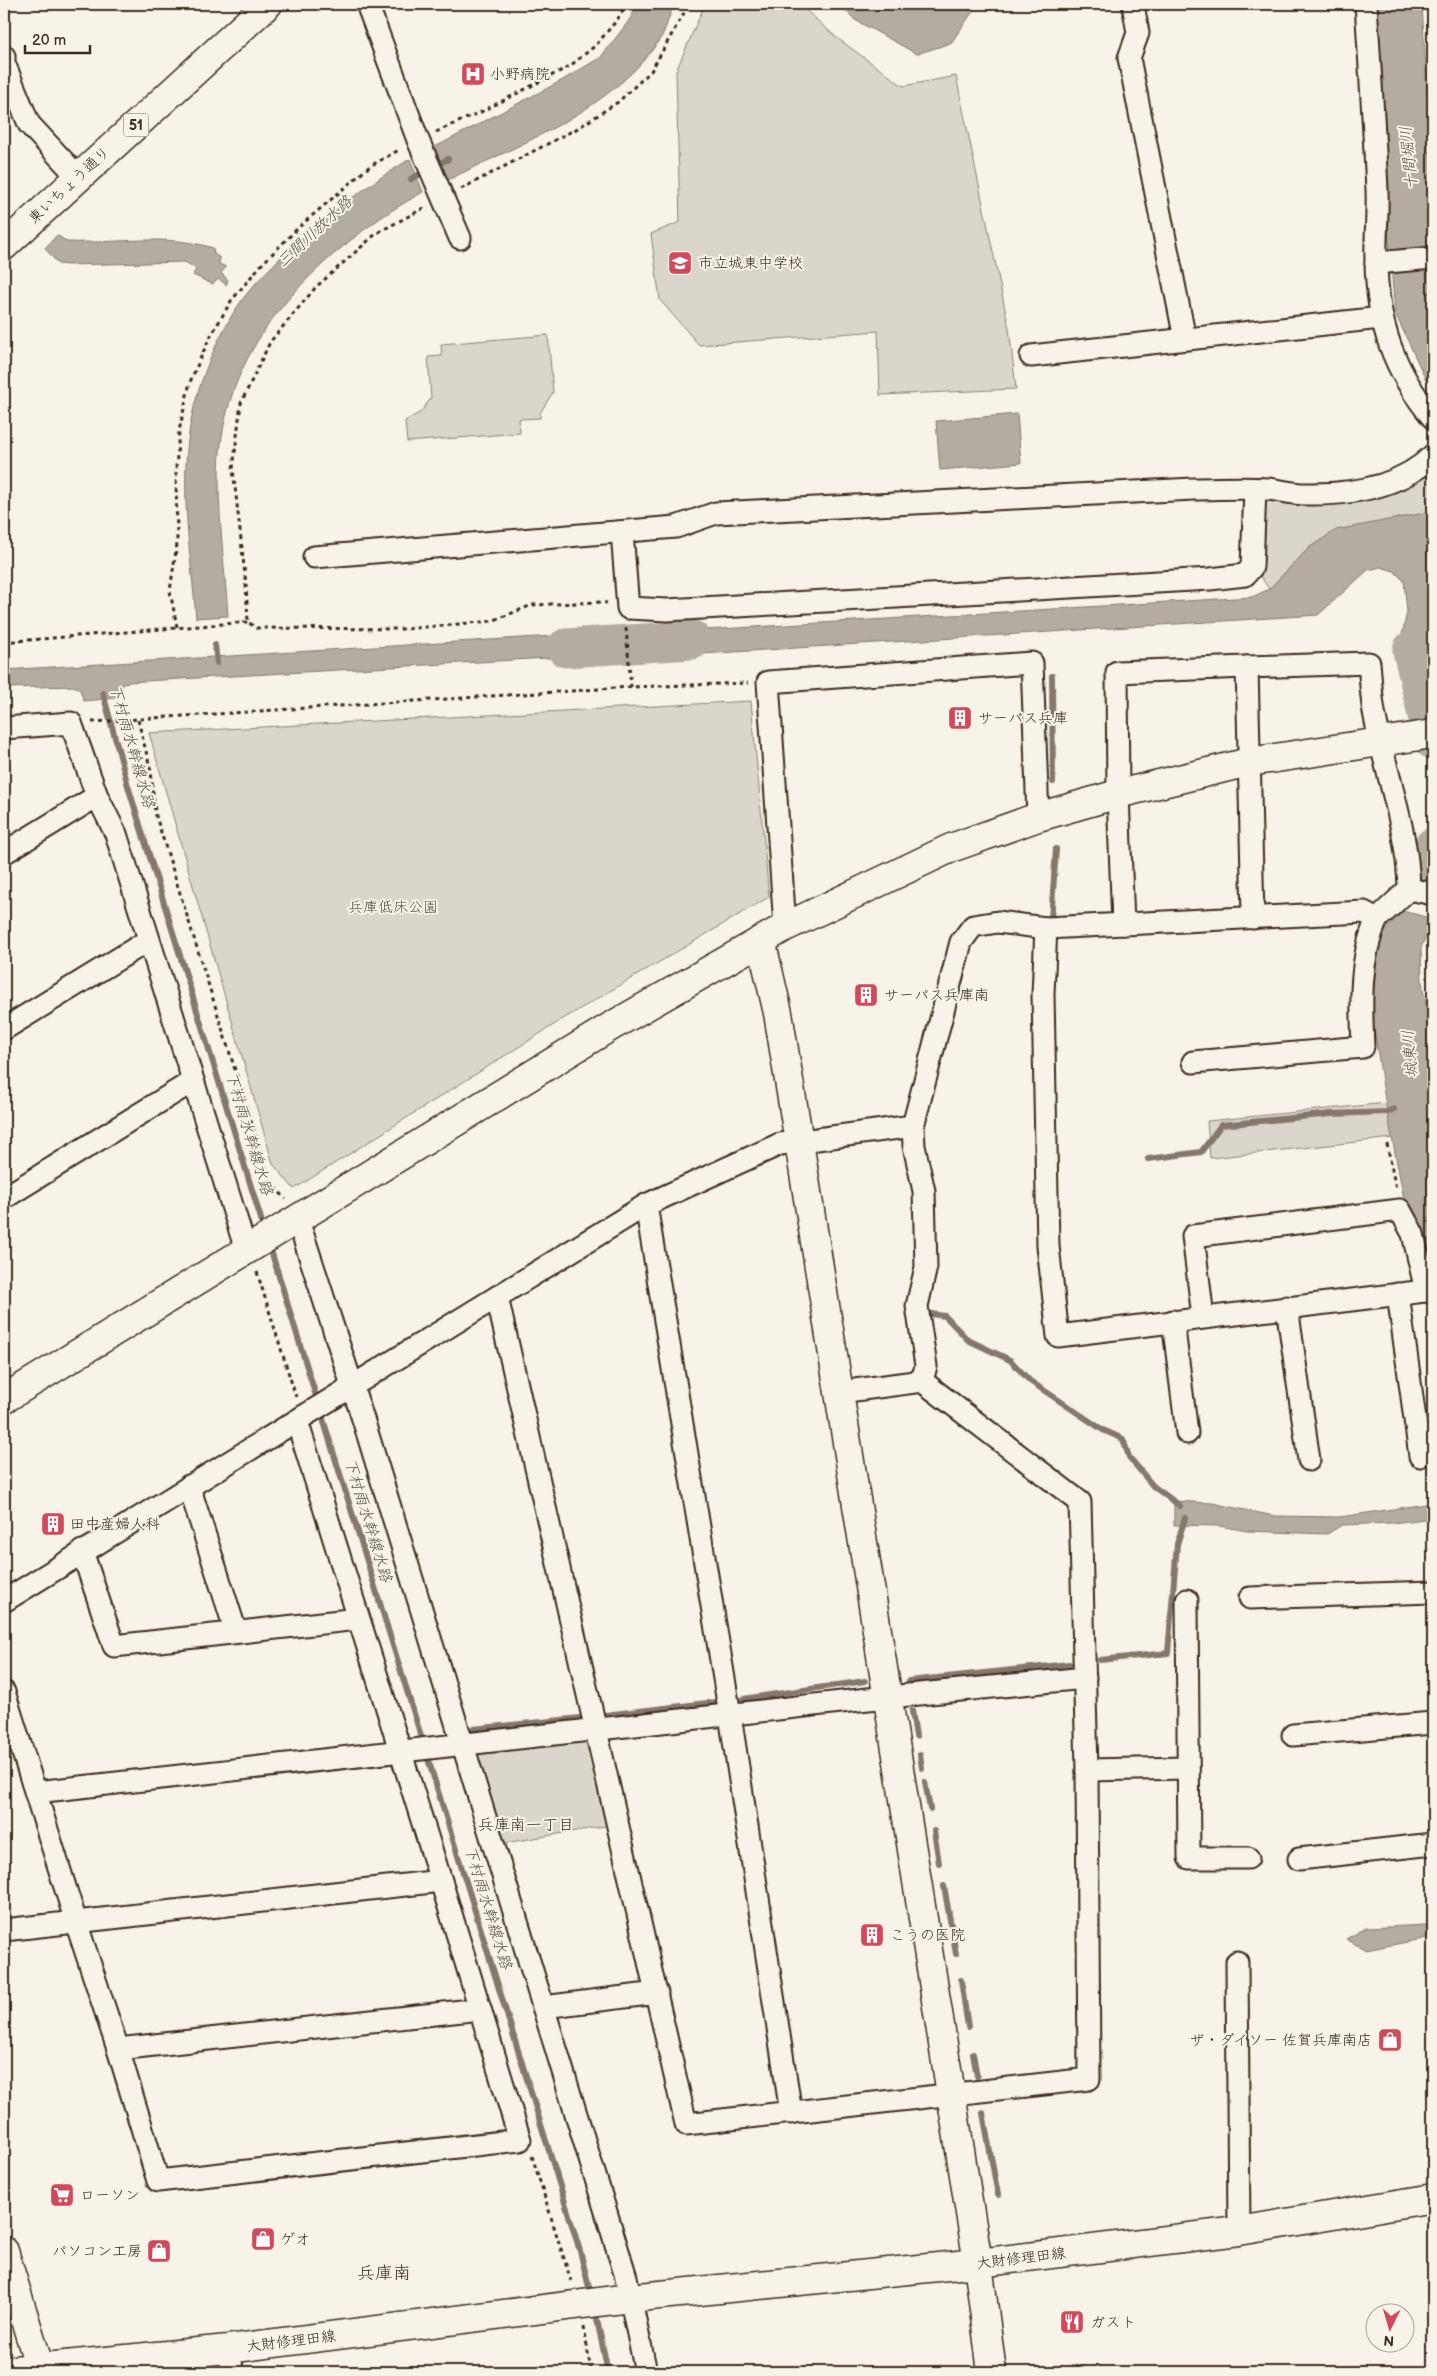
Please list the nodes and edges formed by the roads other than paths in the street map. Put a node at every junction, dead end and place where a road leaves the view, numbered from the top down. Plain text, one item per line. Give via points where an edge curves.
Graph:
1 (268, 4) edge
2 (367, 4) edge
3 (1133, 4) edge
4 (1366, 4) edge
5 (4, 56) edge
6 (78, 177) junction
7 (460, 238) dead end
8 (4, 246) edge
9 (1433, 258) edge
10 (1376, 263) junction
11 (1381, 318) junction
12 (1185, 339) junction
13 (1031, 356) dead end
14 (1433, 418) edge
15 (1433, 455) edge
16 (1255, 489) junction
17 (622, 532) junction
18 (314, 558) dead end
19 (1247, 667) junction
20 (4, 728) edge
21 (1433, 734) edge
22 (1388, 740) junction
23 (1250, 762) junction
24 (1118, 794) junction
25 (97, 796) junction
26 (1038, 817) junction
27 (4, 853) edge
28 (1409, 889) junction
29 (1433, 894) edge
30 (1253, 918) junction
31 (1378, 919) junction
32 (1123, 924) junction
33 (785, 927) junction
34 (1046, 928) junction
35 (149, 940) junction
36 (761, 940) junction
37 (4, 1029) edge
38 (1193, 1062) dead end
39 (193, 1081) junction
40 (913, 1126) junction
41 (799, 1142) junction
42 (4, 1198) edge
43 (646, 1205) junction
44 (290, 1217) junction
45 (252, 1255) junction
46 (1430, 1290) edge
47 (1398, 1294) junction
48 (497, 1296) junction
49 (1287, 1307) junction
50 (1203, 1317) junction
51 (1173, 1321) junction
52 (922, 1381) junction
53 (344, 1392) junction
54 (840, 1392) junction
55 (4, 1399) edge
56 (299, 1419) junction
57 (1187, 1433) dead end
58 (1420, 1456) dead end
59 (1309, 1460) dead end
60 (189, 1486) junction
61 (82, 1551) junction
62 (1433, 1592) edge
63 (1250, 1598) dead end
64 (1186, 1600) dead end
65 (4, 1601) edge
66 (358, 1618) junction
67 (236, 1632) junction
68 (1086, 1678) junction
69 (4, 1692) edge
70 (887, 1697) junction
71 (730, 1715) junction
72 (1433, 1723) edge
73 (598, 1730) junction
74 (1293, 1735) dead end
75 (455, 1746) junction
76 (406, 1751) junction
77 (1188, 1768) junction
78 (1087, 1770) junction
79 (36, 1792) junction
80 (1433, 1844) edge
81 (1248, 1858) dead end
82 (1299, 1860) dead end
83 (441, 1881) junction
84 (76, 1922) junction
85 (4, 1930) edge
86 (1237, 1962) dead end
87 (657, 1993) junction
88 (543, 2007) junction
89 (480, 2009) junction
90 (118, 2049) junction
91 (951, 2095) junction
92 (791, 2113) junction
93 (1433, 2198) edge
94 (1240, 2231) junction
95 (4, 2251) edge
96 (978, 2263) junction
97 (619, 2299) junction
98 (230, 2361) edge
99 (41, 2370) edge
100 (4, 2371) edge
101 (646, 2372) edge
102 (992, 2372) edge

1 - 6 street, 東いちょう通り / 51
2 - 7 street via 418,140
3 - 12 street via 1138,33 1129,58
4 - 10 street via 1377,192
5 - 6 street via 29,124
6 - 8 street, 東いちょう通り / 51
9 - 10 street
10 - 11 street
11 - 12 street
11 - 14 street via 1396,363 1415,397
12 - 13 street
15 - 16 street via 1422,466 1391,483 1348,492 1304,494
16 - 17 street via 1185,489 716,513 676,527
16 - 17 street via 1252,567 1245,575 1190,580 667,610 627,617
17 - 18 street
19 - 22 street via 1369,664 1375,717
19 - 23 street
19 - 24 street via 1117,672
20 - 25 street via 71,723
21 - 22 street
22 - 23 street
22 - 28 street via 1409,868
23 - 24 street
23 - 30 street
24 - 26 street
24 - 32 street
25 - 27 street
25 - 35 street via 116,834
26 - 33 street via 952,848
26 - 33 street via 1032,663 768,682
28 - 29 street
28 - 31 street
30 - 31 street via 1364,912
30 - 32 street
31 - 38 street via 1370,934 1361,999 1363,1047
32 - 34 street
33 - 36 street
34 - 40 street via 990,923 973,926 962,942
34 - 51 street via 1043,994 1048,1246 1058,1336
35 - 37 street
35 - 39 street
36 - 41 street via 778,1013
36 - 44 street
39 - 42 street
39 - 45 street
40 - 41 street
40 - 52 street via 924,1191 926,1267 917,1306 926,1366
41 - 43 street via 780,1144
41 - 54 street
43 - 48 street
43 - 71 street
44 - 45 street
44 - 53 street
45 - 55 street
46 - 47 street
46 - 50 street via 1413,1234 1400,1210 1193,1236
47 - 49 street
47 - 58 street
48 - 53 street
48 - 73 street
49 - 50 street
49 - 59 street
50 - 51 street
51 - 57 street
52 - 54 street
52 - 68 street via 1080,1502
53 - 56 street
53 - 75 street via 363,1419
54 - 70 street
56 - 60 street
56 - 66 street
60 - 61 street
60 - 67 street
61 - 65 street
61 - 67 street via 114,1646
62 - 63 street
64 - 77 street
66 - 67 street
66 - 76 street
68 - 70 street
68 - 78 street
69 - 79 street
70 - 71 street
70 - 91 street
71 - 73 street
71 - 92 street
72 - 74 street
73 - 75 street
73 - 87 street
75 - 76 street
75 - 88 street
76 - 79 street
76 - 83 street
77 - 78 street
77 - 81 street via 1189,1858
78 - 91 street via 1089,2079
79 - 84 street
80 - 82 street
83 - 84 street
83 - 89 street
84 - 85 street
84 - 90 street
86 - 94 street
87 - 88 street
87 - 92 street via 686,2124
88 - 97 street
89 - 90 street
89 - 90 street via 520,2140 158,2181
91 - 92 street
91 - 96 street
93 - 94 street, 大財修理田線
94 - 96 street, 大財修理田線
95 - 99 street
96 - 97 street, 大財修理田線
96 - 102 street
97 - 98 street, 大財修理田線
97 - 101 street
98 - 99 street, 大財修理田線
99 - 100 street, 大財修理田線

